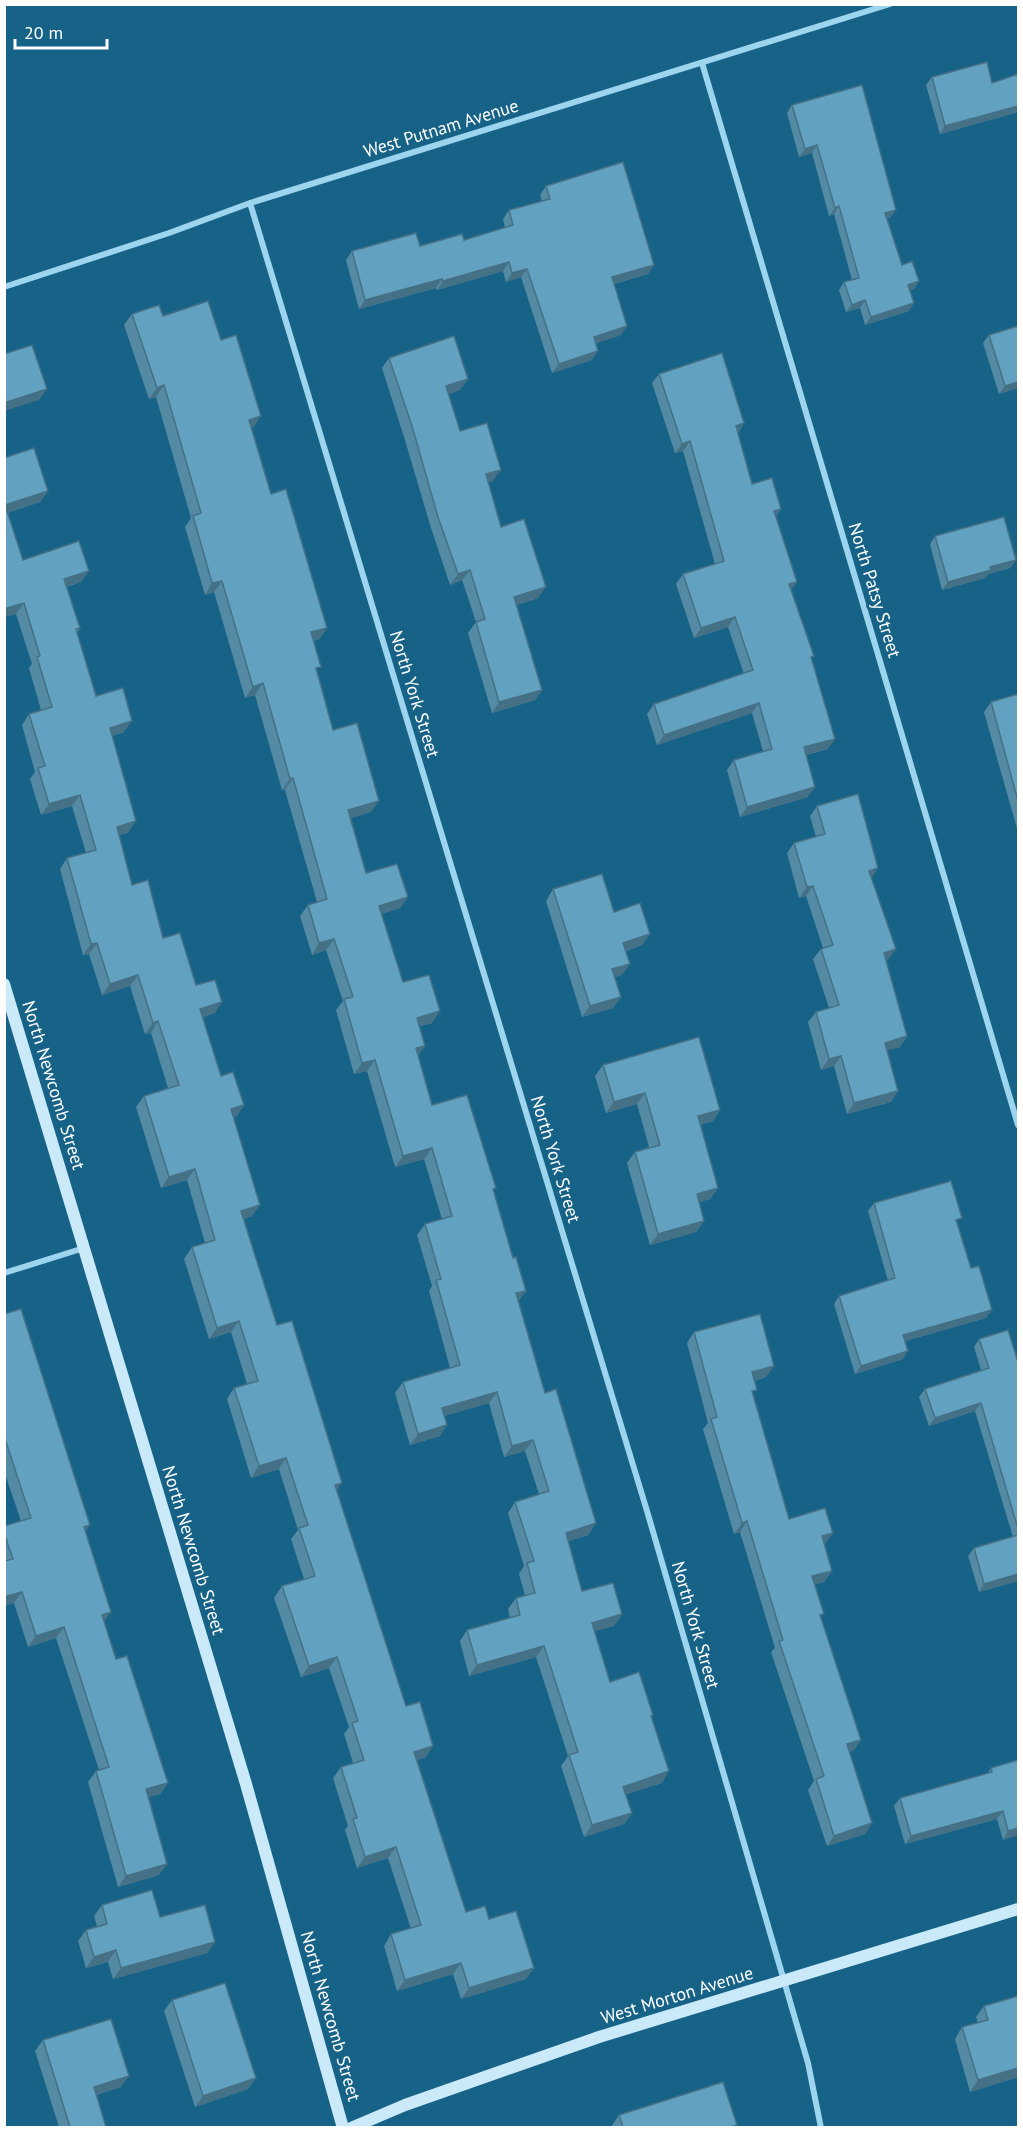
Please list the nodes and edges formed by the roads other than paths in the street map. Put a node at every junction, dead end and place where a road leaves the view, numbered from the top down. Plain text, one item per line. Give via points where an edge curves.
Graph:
1 (890, 4) edge
2 (702, 63) junction
3 (250, 203) junction
4 (4, 287) edge
5 (4, 984) edge
6 (1018, 1125) edge
7 (84, 1248) junction
8 (4, 1273) edge
9 (1018, 1909) edge
10 (784, 1981) junction
11 (343, 2127) edge
12 (351, 2127) edge
13 (821, 2127) edge

1 - 2 street, West Putnam Avenue
2 - 3 street, West Putnam Avenue
2 - 6 street, North Patsy Street
3 - 4 street, West Putnam Avenue
3 - 10 street, North York Street via 647,1511
5 - 7 main road, North Newcomb Street
7 - 8 street
7 - 11 main road, North Newcomb Street via 246,1784
9 - 10 main road, West Morton Avenue
10 - 12 main road, West Morton Avenue via 492,2073
10 - 13 street, North York Street via 815,2091

